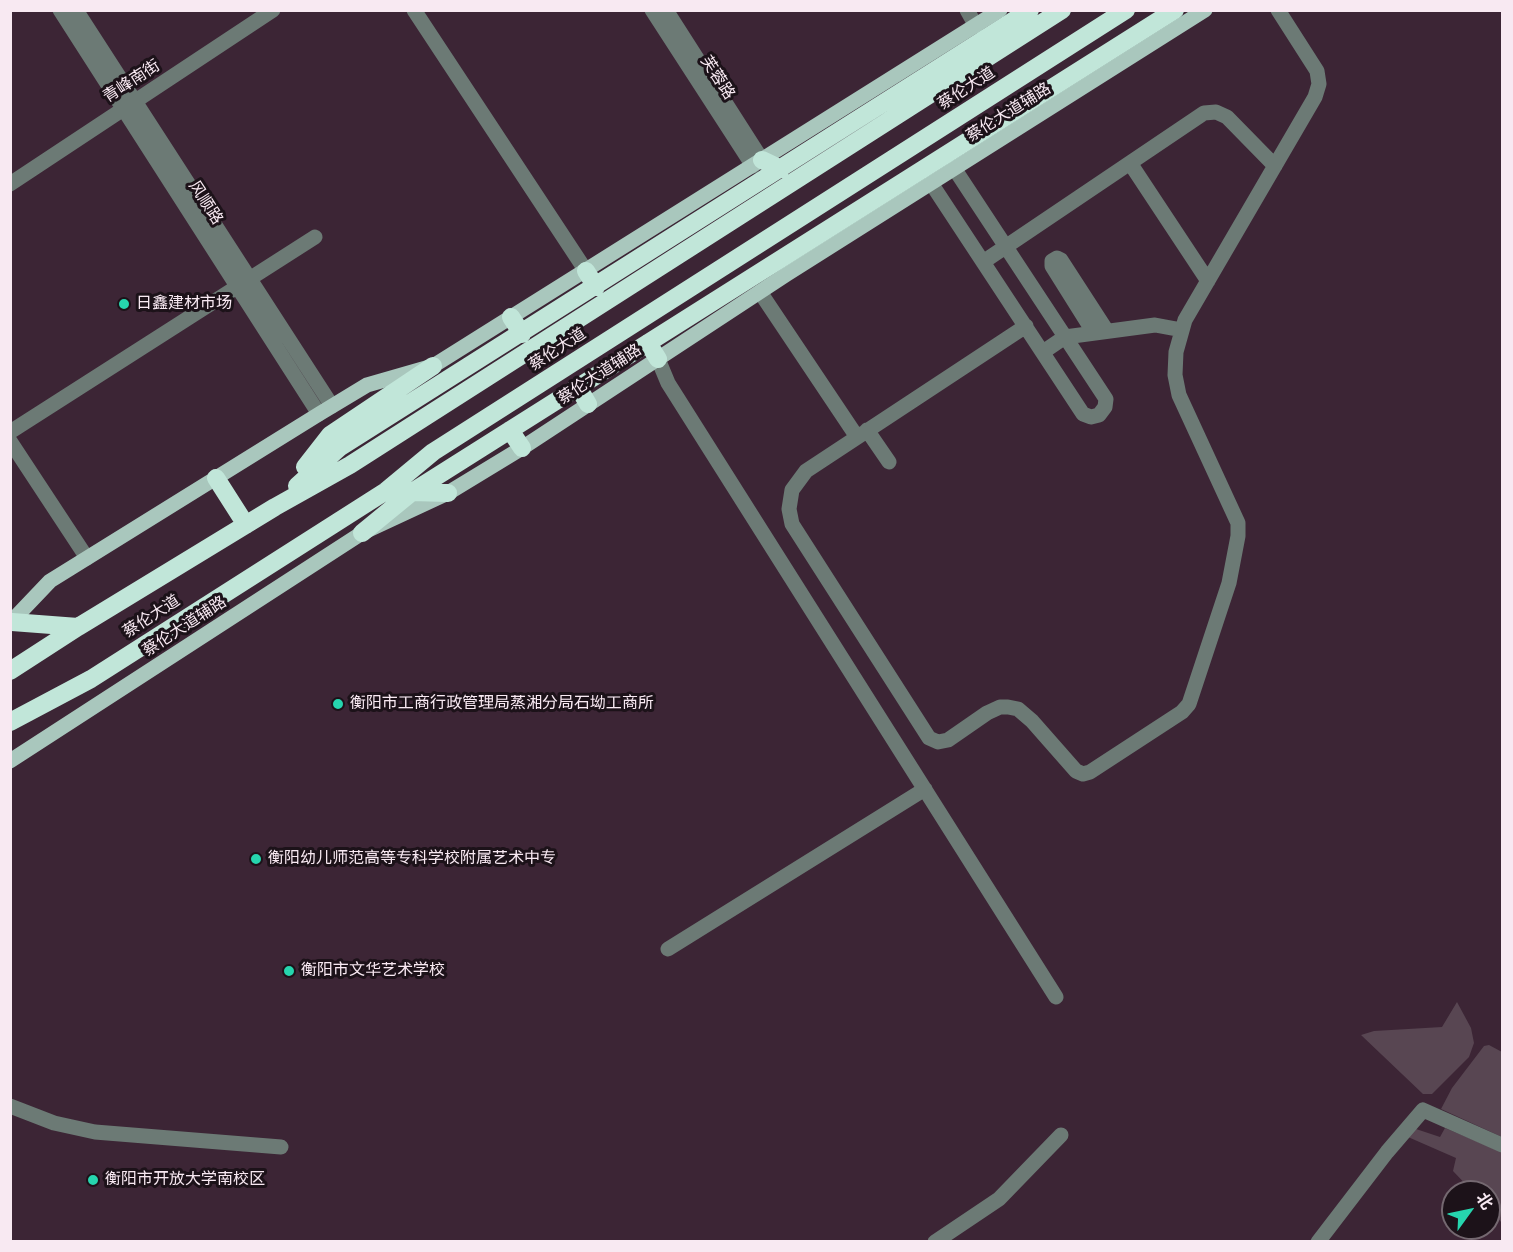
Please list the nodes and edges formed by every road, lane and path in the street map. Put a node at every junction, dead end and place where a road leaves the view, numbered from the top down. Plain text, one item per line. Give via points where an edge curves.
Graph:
1 (60, 10) edge
2 (76, 10) edge
3 (257, 10) edge
4 (273, 10) edge
5 (414, 10) edge
6 (652, 10) edge
7 (666, 10) edge
8 (1000, 10) edge
9 (1030, 10) edge
10 (1062, 10) edge
11 (1126, 10) edge
12 (1175, 10) edge
13 (1205, 10) edge
14 (1278, 10) edge
15 (976, 25) edge
16 (127, 102) junction
17 (956, 161) junction
18 (758, 163) junction
19 (1130, 163) junction
20 (1275, 166) junction
21 (782, 169) junction
22 (10, 174) edge
23 (931, 183) junction
24 (10, 184) edge
25 (754, 186) junction
26 (315, 237) dead end
27 (1006, 246) junction
28 (983, 262) junction
29 (585, 271) junction
30 (1208, 281) junction
31 (243, 283) junction
32 (596, 287) junction
33 (760, 292) junction
34 (511, 317) junction
35 (1026, 326) junction
36 (1182, 330) junction
37 (522, 334) junction
38 (1065, 337) junction
39 (648, 343) junction
40 (1042, 352) junction
41 (658, 359) junction
42 (433, 366) junction
43 (578, 387) junction
44 (588, 404) junction
45 (325, 410) junction
46 (510, 430) junction
47 (10, 432) edge
48 (862, 434) junction
49 (10, 441) edge
50 (522, 447) junction
51 (889, 462) dead end
52 (216, 478) junction
53 (386, 491) junction
54 (412, 492) junction
55 (448, 493) junction
56 (275, 507) junction
57 (246, 525) junction
58 (362, 533) junction
59 (87, 558) junction
60 (11, 622) edge
61 (78, 627) junction
62 (10, 662) edge
63 (10, 671) edge
64 (91, 679) junction
65 (10, 722) edge
66 (10, 736) edge
67 (10, 761) edge
68 (925, 789) junction
69 (668, 950) dead end
70 (1056, 997) dead end
71 (10, 1106) edge
72 (1061, 1135) dead end
73 (1503, 1145) edge
74 (281, 1147) dead end
75 (935, 1242) edge
76 (1318, 1242) edge

1 - 16 street, 风顺路
2 - 16 street, 风顺路
3 - 16 street, 青峰南街
4 - 16 street, 青峰南街
5 - 29 street
6 - 18 street, 芙蓉路
7 - 18 street, 芙蓉路
8 - 15 main road
9 - 15 highway
10 - 56 highway, 蔡伦大道 via 350,465
11 - 53 highway, 蔡伦大道 via 443,446
12 - 17 highway via 990,127
13 - 17 main road, 蔡伦大道辅路
14 - 20 street via 1317,71 1319,84
15 - 18 main road
15 - 21 highway
16 - 22 street, 青峰南街
16 - 24 street, 青峰南街
16 - 31 street, 风顺路
17 - 23 main road, 蔡伦大道辅路
17 - 27 street
17 - 39 highway
18 - 21 highway
18 - 25 highway
18 - 29 main road
19 - 20 street via 1204,113 1216,112 1227,117
19 - 27 street
19 - 30 street
20 - 30 street
21 - 25 highway
23 - 28 street
23 - 33 main road, 蔡伦大道辅路
25 - 32 highway
26 - 31 street
27 - 28 street
27 - 38 street
28 - 35 street
29 - 32 highway
29 - 34 main road
30 - 36 street
31 - 45 street, 风顺路
31 - 47 street
32 - 37 highway
33 - 41 main road, 蔡伦大道辅路
33 - 48 street
34 - 37 highway
34 - 42 main road
35 - 40 street
35 - 48 street
36 - 38 street via 1155,325
36 - 48 street via 1176,351 1179,395 1238,523 1229,583 1188,704 1182,712 1090,772 1076,771 1018,709 1000,707 948,740 938,742 929,738 792,524 792,490 806,471
37 - 56 highway via 339,448
38 - 40 street
38 - 40 street via 1106,399 1100,415 1083,414
39 - 41 highway
39 - 43 highway
41 - 44 main road, 蔡伦大道辅路
41 - 68 street via 668,383
42 - 45 main road via 367,385
42 - 56 highway via 330,435
43 - 44 highway
43 - 46 highway
44 - 50 main road, 蔡伦大道辅路
45 - 52 main road
46 - 50 highway
46 - 54 highway
48 - 51 street
49 - 59 street
50 - 55 main road, 蔡伦大道辅路
52 - 57 highway
52 - 59 main road
53 - 54 highway
53 - 64 highway, 蔡伦大道
54 - 55 highway
54 - 58 highway
55 - 58 main road, 蔡伦大道辅路
56 - 57 highway, 蔡伦大道
57 - 61 highway, 蔡伦大道
58 - 67 main road, 蔡伦大道辅路
59 - 60 main road via 50,581
60 - 61 highway
61 - 62 highway
61 - 63 highway, 蔡伦大道
64 - 65 highway, 蔡伦大道
64 - 66 highway
68 - 69 street
68 - 70 street
71 - 74 street via 54,1123 95,1132
72 - 75 street via 999,1199
73 - 76 street via 1423,1110

